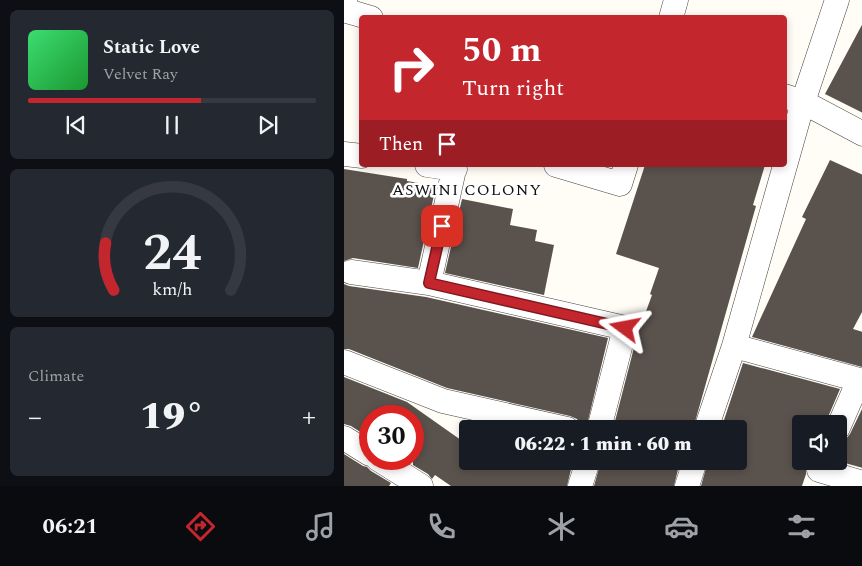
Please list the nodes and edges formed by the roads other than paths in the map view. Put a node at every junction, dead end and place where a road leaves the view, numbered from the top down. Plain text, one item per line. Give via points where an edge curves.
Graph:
1 (344, 0) edge
2 (676, 0) edge
3 (836, 0) edge
4 (361, 15) edge
5 (672, 15) edge
6 (794, 99) edge
7 (787, 128) edge
8 (862, 134) edge
9 (344, 154) edge
10 (359, 156) edge
11 (455, 167) edge
12 (563, 167) edge
13 (625, 167) edge
14 (777, 167) edge
15 (351, 272) dead end
16 (429, 283) junction
17 (734, 346) junction
18 (344, 362) edge
19 (860, 381) edge
20 (844, 415) edge
21 (527, 420) edge
22 (601, 420) edge
23 (709, 420) edge
24 (344, 438) edge
25 (359, 447) edge
26 (396, 470) edge
27 (585, 470) edge
28 (692, 470) edge
29 (819, 472) edge
30 (862, 483) edge
31 (421, 486) edge
32 (580, 486) edge
33 (687, 486) edge

1 - 4 street via 347,11
2 - 5 street
3 - 6 street
6 - 7 street
6 - 8 street
9 - 10 street
11 - 16 street
12 - 13 street via 620,184
14 - 17 street
15 - 16 street
16 - 22 street via 625,328
17 - 19 street
17 - 23 street
18 - 21 street via 443,401
19 - 20 street
24 - 25 street
26 - 31 street
27 - 32 street
28 - 33 street
29 - 30 street

